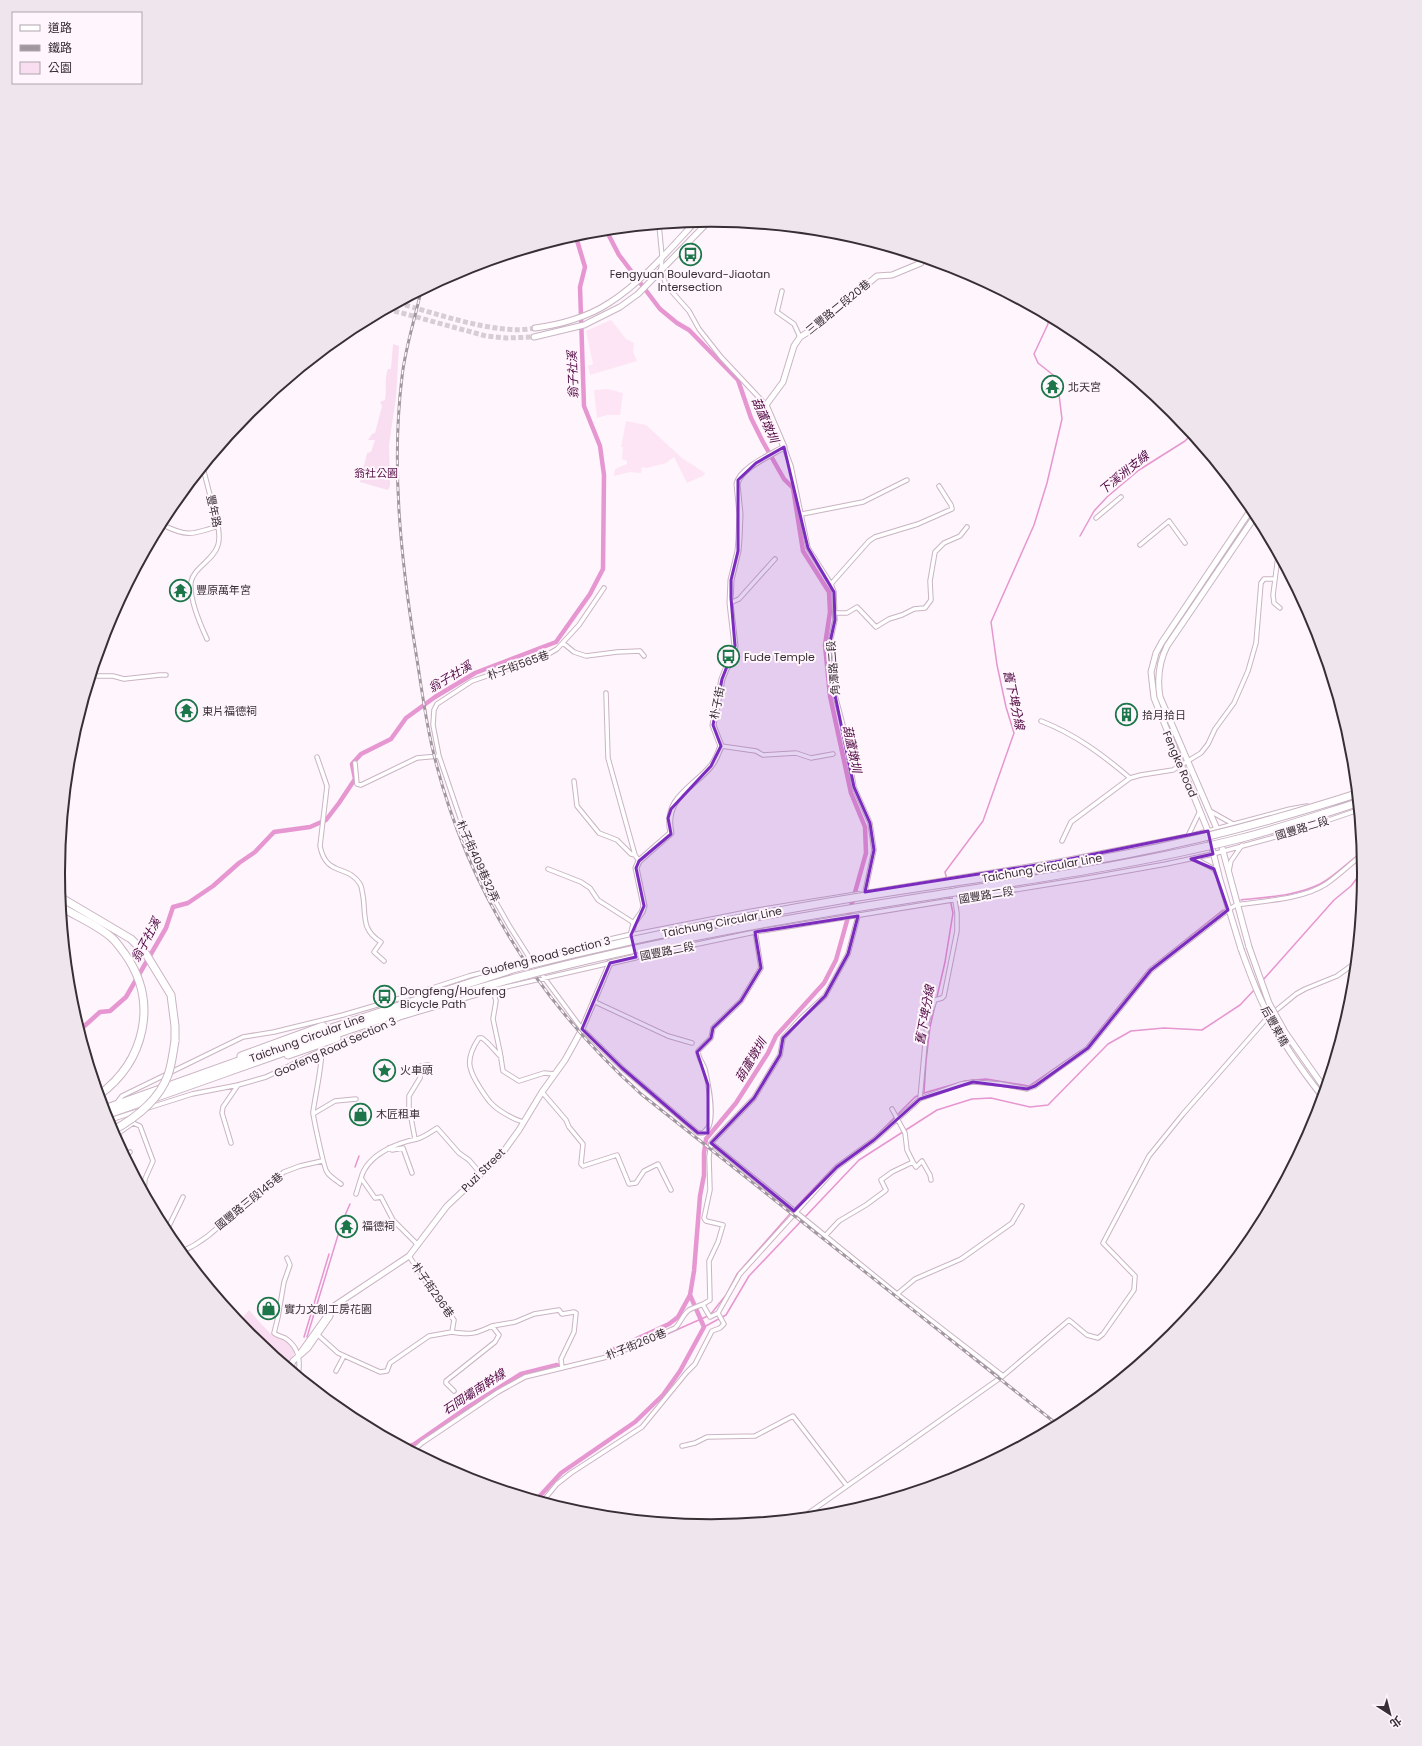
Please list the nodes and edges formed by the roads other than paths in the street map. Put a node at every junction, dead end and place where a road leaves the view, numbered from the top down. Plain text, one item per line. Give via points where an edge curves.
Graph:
1 (703, 227) edge
2 (690, 228) edge
3 (659, 229) edge
4 (662, 256) junction
5 (921, 262) edge
6 (661, 270) junction
7 (782, 291) dead end
8 (534, 328) tunnel mouth
9 (534, 337) tunnel mouth
10 (800, 337) junction
11 (766, 405) junction
12 (784, 447) junction
13 (204, 472) edge
14 (906, 480) dead end
15 (939, 486) dead end
16 (1122, 497) dead end
17 (802, 514) junction
18 (1248, 514) edge
19 (1096, 518) dead end
20 (1252, 521) edge
21 (166, 526) edge
22 (218, 526) junction
23 (967, 526) dead end
24 (1185, 542) dead end
25 (1140, 545) dead end
26 (775, 559) dead end
27 (1277, 563) edge
28 (1275, 579) junction
29 (831, 584) junction
30 (604, 588) dead end
31 (730, 603) junction
32 (1280, 608) dead end
33 (836, 613) junction
34 (207, 639) dead end
35 (563, 643) junction
36 (644, 656) dead end
37 (166, 675) dead end
38 (96, 676) edge
39 (606, 693) dead end
40 (1041, 721) dead end
41 (721, 746) junction
42 (833, 754) dead end
43 (439, 756) junction
44 (317, 757) dead end
45 (1188, 761) junction
46 (355, 763) dead end
47 (1181, 765) junction
48 (1130, 778) junction
49 (574, 781) dead end
50 (1352, 793) edge
51 (1352, 794) edge
52 (1352, 800) edge
53 (1353, 804) edge
54 (1200, 811) junction
55 (1210, 811) junction
56 (1354, 811) edge
57 (1234, 824) junction
58 (1217, 829) junction
59 (1208, 831) junction
60 (1188, 836) junction
61 (1220, 839) junction
62 (1062, 841) dead end
63 (1211, 841) junction
64 (1243, 845) junction
65 (1224, 850) junction
66 (1213, 854) junction
67 (635, 855) junction
68 (1194, 858) junction
69 (1357, 859) edge
70 (639, 861) junction
71 (548, 869) dead end
72 (1229, 874) junction
73 (951, 879) junction
74 (1220, 880) junction
75 (865, 892) junction
76 (66, 900) edge
77 (956, 900) junction
78 (1236, 905) junction
79 (66, 910) edge
80 (1228, 910) junction
81 (752, 911) junction
82 (858, 916) junction
83 (634, 923) junction
84 (755, 932) junction
85 (631, 935) junction
86 (605, 941) junction
87 (1249, 947) joint
88 (1241, 949) joint
89 (636, 957) junction
90 (531, 960) junction
91 (384, 961) dead end
92 (610, 963) junction
93 (1350, 967) edge
94 (542, 978) junction
95 (493, 990) junction
96 (439, 992) junction
97 (593, 1001) junction
98 (409, 1009) junction
99 (582, 1029) junction
100 (692, 1042) dead end
101 (322, 1050) junction
102 (501, 1057) junction
103 (428, 1065) dead end
104 (555, 1074) junction
105 (1322, 1084) edge
106 (238, 1085) junction
107 (103, 1091) edge
108 (542, 1092) junction
109 (1319, 1092) edge
110 (356, 1099) dead end
111 (920, 1099) junction
112 (115, 1104) junction
113 (109, 1107) edge
114 (109, 1107) edge
115 (892, 1109) dead end
116 (111, 1113) edge
117 (111, 1113) edge
118 (127, 1114) junction
119 (313, 1114) junction
120 (897, 1118) junction
121 (114, 1119) edge
122 (524, 1122) junction
123 (133, 1123) junction
124 (117, 1127) edge
125 (120, 1133) edge
126 (415, 1139) junction
127 (231, 1142) dead end
128 (711, 1143) junction
129 (388, 1148) junction
130 (322, 1161) junction
131 (913, 1162) junction
132 (412, 1173) dead end
133 (481, 1174) junction
134 (361, 1178) junction
135 (931, 1180) dead end
136 (145, 1183) edge
137 (341, 1184) dead end
138 (671, 1190) dead end
139 (356, 1194) dead end
140 (183, 1197) dead end
141 (1022, 1206) dead end
142 (793, 1210) junction
143 (170, 1225) edge
144 (825, 1236) junction
145 (418, 1245) junction
146 (186, 1249) edge
147 (409, 1256) junction
148 (287, 1258) dead end
149 (897, 1294) junction
150 (339, 1302) junction
151 (703, 1305) junction
152 (718, 1313) junction
153 (492, 1326) junction
154 (452, 1332) junction
155 (318, 1335) junction
156 (299, 1355) junction
157 (344, 1356) junction
158 (292, 1364) edge
159 (562, 1368) junction
160 (299, 1370) edge
161 (336, 1371) dead end
162 (1003, 1376) junction
163 (454, 1391) dead end
164 (682, 1446) dead end
165 (417, 1448) edge
166 (847, 1486) junction
167 (546, 1497) edge
168 (813, 1510) edge

1 - 6 street
2 - 4 street
3 - 4 street
4 - 6 street
4 - 8 street via 631,287 610,303 585,315
5 - 10 street, 三豐路二段20巷 via 892,275 877,276
6 - 9 street via 620,307 584,324
6 - 11 street via 666,285 690,311 699,329 721,357
7 - 10 street via 777,312 794,324
10 - 11 street, 三豐路二段20巷 via 794,346 783,382
11 - 12 street, 角潭路二段
12 - 17 street, 角潭路二段
12 - 31 street, 朴子街 via 767,456 738,480 738,551 731,580
13 - 22 street, 豐年路
14 - 17 street via 863,502
15 - 29 street via 952,509 918,524 875,537
16 - 19 street
17 - 29 street, 角潭路二段 via 810,551
18 - 47 street, Fengke Road via 1162,642 1154,660 1151,679 1154,698
20 - 45 street, Fengke Road via 1167,646 1161,661 1158,679 1160,697
21 - 22 street via 187,534 195,534
22 - 34 street, 豐年路 via 218,546 191,582 198,617
23 - 33 street via 962,535 944,543 935,552 930,581 932,600 925,608 914,609 876,627 857,607 847,613
24 - 25 street via 1170,521
26 - 31 street via 739,599
27 - 28 street
28 - 32 street via 1274,603
28 - 45 street via 1264,579 1261,583 1254,653 1234,703 1201,753
29 - 33 street, 角潭路二段
30 - 35 street, 朴子街565巷 via 579,625
31 - 41 street, 朴子街 via 734,654 722,680 713,725
33 - 75 street, 角潭路二段 via 829,643 835,695 854,787 870,822 874,850
35 - 36 street via 571,651 583,656 640,651
35 - 43 street, 朴子街565巷 via 545,656 472,680 439,702 434,710 433,725
37 - 38 street via 124,679
39 - 67 street via 608,758
40 - 48 street via 1081,741
41 - 42 street via 756,751 763,755 796,753 811,758
41 - 70 street via 711,766 671,808 668,818 671,833
43 - 46 street via 417,758 361,785 357,784
43 - 90 street, 朴子街409巷32弄 via 470,847 489,890
44 - 91 street via 327,786 321,854 324,861 350,875 361,885 367,929 381,942 374,952
45 - 47 street
45 - 55 street, Fengke Road
47 - 48 street via 1173,770
47 - 54 street, Fengke Road
48 - 62 street via 1071,822
49 - 67 street via 577,806 594,828 603,835 618,840
50 - 57 street, 國豐路二段
51 - 96 highway, Taichung Circular Line, bridge via 1304,811 1194,840 1077,863 831,902 660,934 516,968
52 - 61 street
53 - 98 highway, Taichung Circular Line, bridge via 1241,838 1104,868 775,921 617,953
54 - 59 street, Fengke Road
54 - 60 street
55 - 57 street
55 - 58 street, Fengke Road
56 - 64 street, 國豐路二段
57 - 58 street, 國豐路二段
58 - 59 street, 國豐路二段
58 - 61 street, Fengke Road
59 - 60 street, 國豐路二段
59 - 63 street, Fengke Road
60 - 73 street, 國豐路二段
61 - 63 street
61 - 65 street, Fengke Road
63 - 66 street, Fengke Road
64 - 65 street, 國豐路二段
64 - 72 street via 1230,861
65 - 66 street, 國豐路二段
65 - 72 street, Fengke Road
66 - 68 street, 國豐路二段
66 - 74 street, Fengke Road
67 - 70 street
68 - 74 street via 1214,869
68 - 77 street, 國豐路二段
69 - 78 street via 1318,888 1300,894
70 - 83 street via 636,868 644,906
71 - 83 street via 581,882 590,888 598,900
72 - 78 street, Fengke Road
73 - 75 street, 國豐路二段
73 - 77 street
74 - 80 street, Fengke Road
75 - 81 street, 國豐路二段
76 - 124 highway, bridge via 131,939 146,954 171,994 175,1041 168,1074 156,1095 146,1106 132,1119
77 - 82 street, 國豐路二段
77 - 111 street via 957,931 944,996 935,1000 927,1022
78 - 80 street
78 - 87 street, Fengke Road
79 - 107 highway via 112,938 134,969 141,992 144,1014 138,1047 122,1073
80 - 88 street, Fengke Road
80 - 111 street via 1151,970 1092,1045 1036,1086 1027,1089 973,1082
81 - 84 street
81 - 85 street, 國豐路二段
82 - 84 street, 國豐路二段
82 - 128 street via 848,954 825,996 783,1038 780,1054 754,1098
83 - 85 street
84 - 89 street, 國豐路二段
84 - 99 street, 朴子街409巷32弄 via 760,968 741,1001 713,1028 711,1038 698,1051 708,1085 710,1114 709,1126 703,1133 686,1123 622,1068
85 - 86 street, Guofeng Road Section 3
85 - 89 street
86 - 90 street, Guofeng Road Section 3
86 - 92 street
87 - 105 street, 后豐東橋, bridge via 1269,1003 1284,1032
88 - 109 street, 后豐東橋, bridge via 1264,1006 1282,1040
89 - 92 street, 國豐路二段
90 - 94 street, 朴子街409巷32弄
90 - 112 street, Guofeng Road Section 3 via 469,976 343,1015 243,1037 122,1096
92 - 94 street, Goofeng Road Section 3
92 - 97 street, Puzi Street
93 - 162 street via 1337,976 1296,994 1268,1017 1149,1156 1103,1243 1135,1276 1134,1290 1103,1334 1098,1338 1087,1335 1069,1320
94 - 95 street, Goofeng Road Section 3
94 - 99 street, 朴子街409巷32弄
95 - 101 street, Goofeng Road Section 3 via 402,1017
95 - 102 street via 496,1001 492,1019
96 - 112 highway via 305,1032
96 - 113 highway, Taichung Circular Line
97 - 99 street, Puzi Street
97 - 100 street via 668,1036
98 - 116 highway via 322,1044
98 - 117 highway, Taichung Circular Line, bridge
99 - 104 street, Puzi Street
101 - 106 street, Goofeng Road Section 3 via 266,1077
101 - 119 street via 321,1074
102 - 104 street via 503,1071 519,1081 544,1073
102 - 122 street via 485,1040 479,1038 472,1051 471,1070 490,1102 516,1121
103 - 126 street via 421,1066 420,1078 409,1096
104 - 108 street, Puzi Street
106 - 118 street, Goofeng Road Section 3 via 192,1094
106 - 127 street via 223,1107 222,1113
108 - 122 street, Puzi Street
108 - 138 street via 583,1144 583,1166 617,1155 629,1184 636,1183 644,1172 658,1164
110 - 119 street via 335,1101
111 - 120 street
112 - 114 street, Guofeng Road Section 3
115 - 120 street
118 - 121 street, Goofeng Road Section 3
118 - 123 street
119 - 130 street
120 - 131 street via 907,1137 907,1150
120 - 142 street via 874,1140 837,1167 823,1184
122 - 133 street, Puzi Street via 501,1155
123 - 125 street
123 - 136 street via 140,1126 153,1161
126 - 129 street
126 - 133 street via 437,1128
128 - 142 street
128 - 151 street via 710,1190 704,1218 706,1221 723,1225 710,1261 710,1300
129 - 132 street via 403,1148
129 - 134 street via 365,1167
130 - 137 street via 326,1171
130 - 146 street, 國豐路三段145巷 via 284,1172 198,1244
131 - 135 street via 916,1167 922,1161
131 - 144 street via 881,1180 886,1190 839,1221
133 - 145 street, Puzi Street via 447,1206
134 - 139 street
134 - 145 street via 375,1198 382,1197 393,1220
140 - 143 street
141 - 149 street via 1012,1223 961,1259 915,1279
142 - 144 street
142 - 152 street via 740,1274
144 - 149 street
145 - 147 street, Puzi Street
147 - 150 street, Puzi Street
147 - 154 street, 朴子街296巷 via 454,1320
148 - 156 street via 290,1266 284,1282 274,1333 292,1344
149 - 162 street
150 - 155 street, Puzi Street
150 - 156 street, Puzi Street via 327,1314
151 - 152 street via 710,1317
151 - 159 street, 朴子街260巷 via 688,1311 674,1328 611,1356
152 - 167 street via 724,1321 722,1326 712,1331 695,1364 642,1427 571,1472
153 - 154 street, 朴子街296巷 via 484,1332 468,1335
153 - 159 street via 559,1310 562,1314 576,1313 574,1332 561,1359
153 - 163 street via 499,1335 496,1342 446,1381
154 - 157 street via 429,1336 390,1363 387,1371 380,1372
155 - 156 street, Puzi Street
155 - 157 street
156 - 158 street, Puzi Street
156 - 160 street
157 - 161 street
159 - 165 street, 朴子街260巷 via 525,1377 498,1392
162 - 166 street
164 - 166 street via 707,1437 755,1436 793,1416
166 - 168 street

